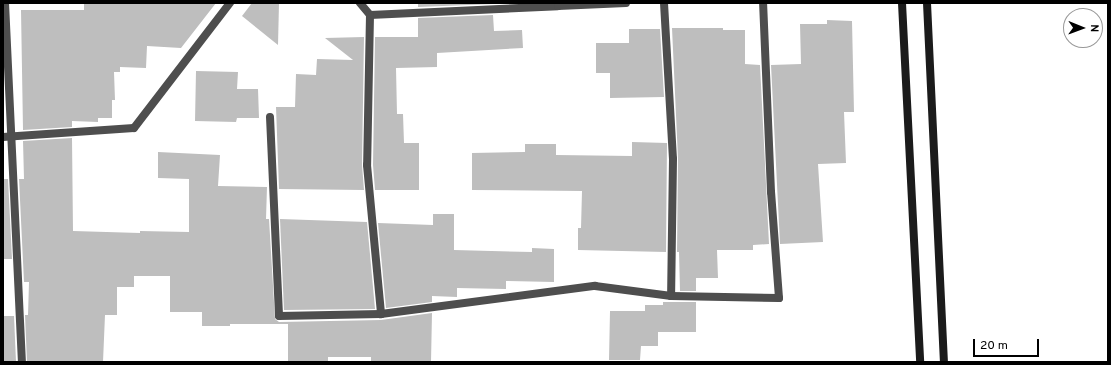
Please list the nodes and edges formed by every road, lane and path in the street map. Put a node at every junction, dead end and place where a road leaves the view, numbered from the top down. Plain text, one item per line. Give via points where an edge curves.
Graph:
1 (5, 3) edge
2 (230, 3) edge
3 (360, 3) edge
4 (626, 3) edge
5 (664, 3) edge
6 (763, 3) edge
7 (902, 3) edge
8 (927, 3) edge
9 (558, 4) edge
10 (370, 15) junction
11 (270, 117) dead end
12 (3, 137) edge
13 (12, 137) junction
14 (671, 296) junction
15 (381, 314) junction
16 (22, 362) edge
17 (920, 362) edge
18 (944, 362) edge

1 - 13 street
2 - 13 street via 134,128
3 - 10 street
4 - 9 street
5 - 14 street via 673,159
6 - 14 street via 771,192 779,298
7 - 17 main road
8 - 18 main road
9 - 10 street
10 - 15 street via 367,164
11 - 15 street via 279,316
12 - 13 street
13 - 16 street
14 - 15 street via 595,286

